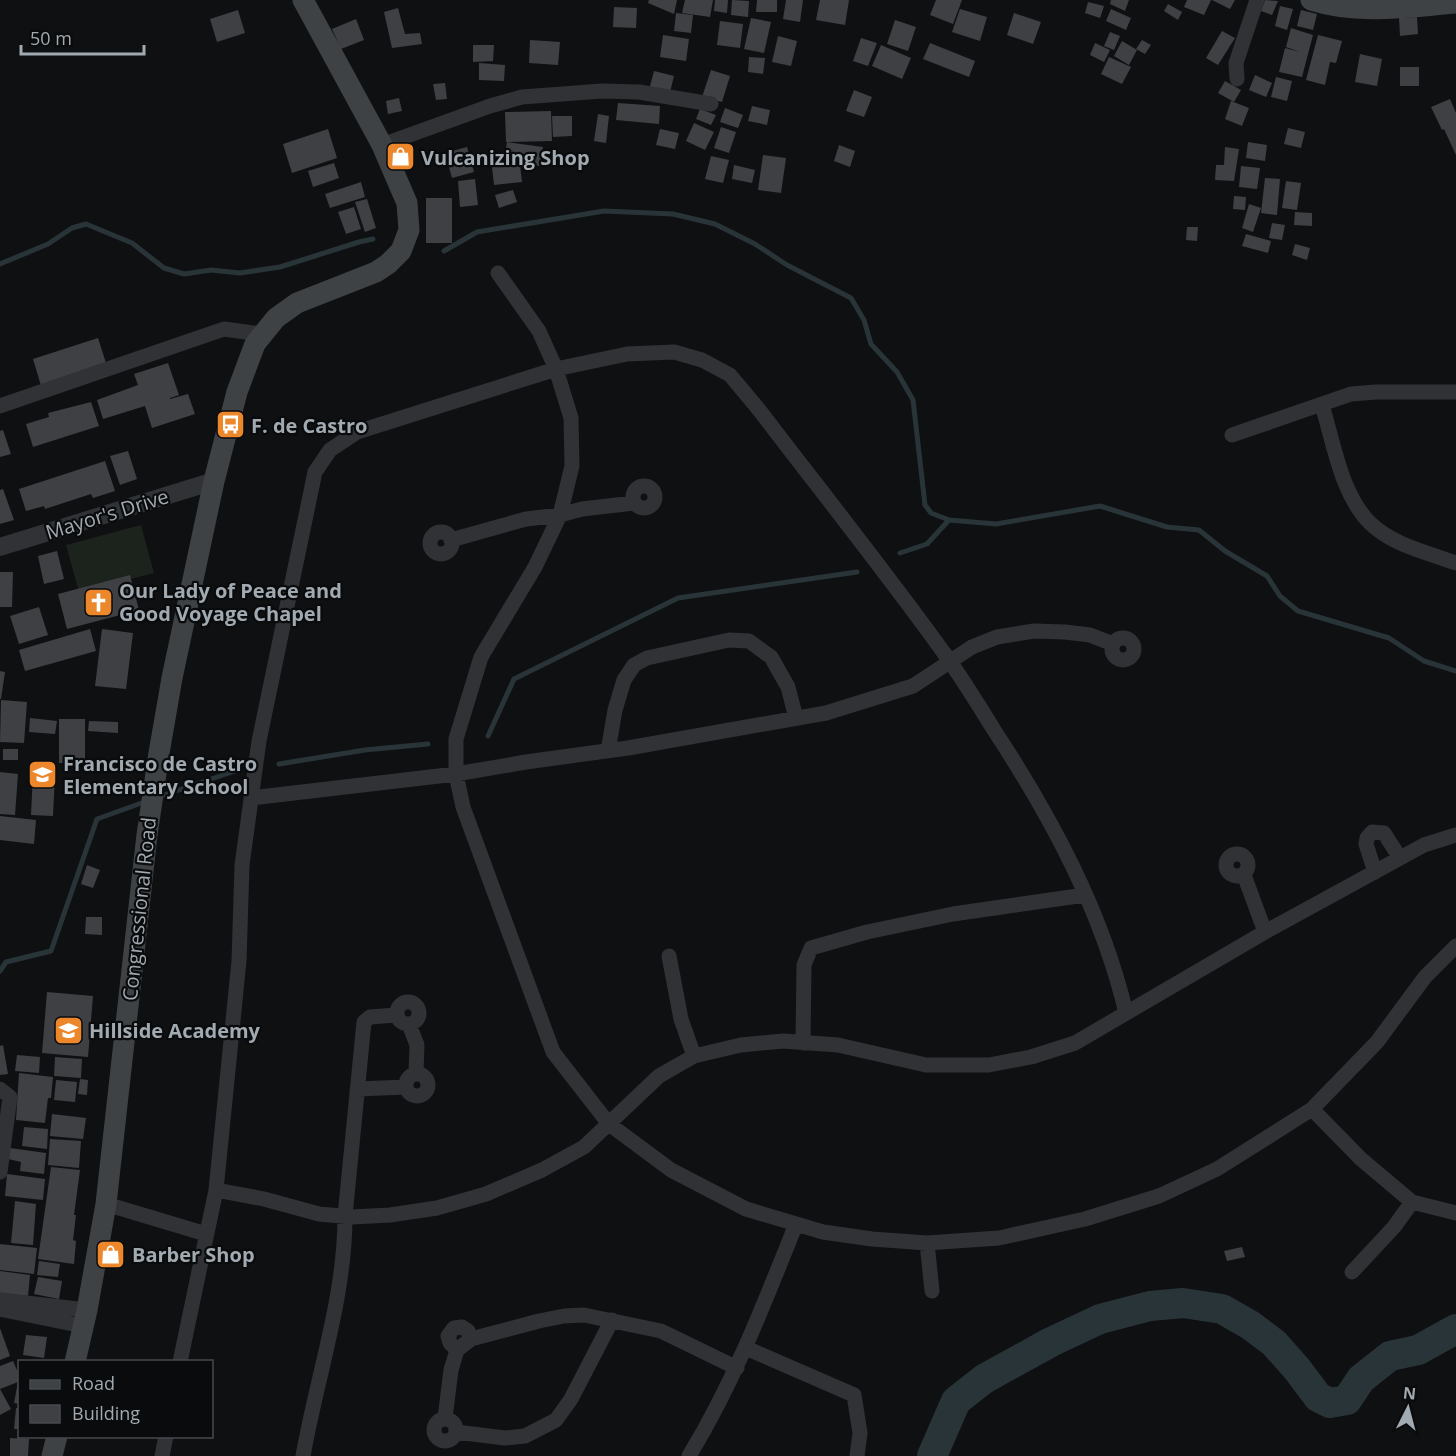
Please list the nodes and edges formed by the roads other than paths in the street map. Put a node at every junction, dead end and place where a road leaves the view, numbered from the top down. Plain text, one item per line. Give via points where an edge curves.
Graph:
1 (303, 0) edge
2 (1257, 0) edge
3 (1311, 0) edge
4 (1456, 3) edge
5 (1238, 79) dead end
6 (711, 104) dead end
7 (382, 145) junction
8 (498, 273) dead end
9 (261, 334) junction
10 (556, 369) junction
11 (1456, 392) edge
12 (1322, 405) junction
13 (0, 406) edge
14 (1232, 435) dead end
15 (214, 481) junction
16 (634, 503) dead end
17 (560, 515) junction
18 (452, 540) dead end
19 (0, 547) edge
20 (1456, 563) edge
21 (1113, 644) dead end
22 (950, 662) junction
23 (796, 718) junction
24 (608, 751) junction
25 (456, 774) junction
26 (251, 798) junction
27 (1456, 836) edge
28 (1400, 858) junction
29 (1375, 872) junction
30 (1244, 875) dead end
31 (1085, 895) junction
32 (1265, 932) junction
33 (1456, 946) edge
34 (669, 956) dead end
35 (1126, 1013) junction
36 (803, 1043) junction
37 (694, 1056) junction
38 (0, 1089) edge
39 (357, 1089) junction
40 (1312, 1109) junction
41 (609, 1124) junction
42 (0, 1172) edge
43 (216, 1190) junction
44 (1413, 1202) junction
45 (106, 1204) junction
46 (1456, 1213) edge
47 (345, 1216) junction
48 (796, 1224) junction
49 (206, 1234) junction
50 (927, 1243) junction
51 (1352, 1272) dead end
52 (932, 1292) dead end
53 (0, 1300) edge
54 (0, 1310) edge
55 (85, 1318) junction
56 (612, 1320) junction
57 (746, 1347) junction
58 (75, 1360) edge
59 (180, 1360) edge
60 (736, 1368) junction
61 (57, 1438) edge
62 (166, 1438) edge
63 (52, 1456) edge
64 (162, 1456) edge
65 (303, 1456) edge
66 (689, 1456) edge
67 (857, 1456) edge

1 - 7 main road, Congressional Road
2 - 5 street via 1236,63
3 - 4 main road via 1373,10
6 - 7 street via 639,92 522,97
7 - 9 main road, Congressional Road via 407,203 409,230 401,251 375,272 297,303
8 - 10 street via 539,331
9 - 13 street via 224,329
9 - 15 main road, Congressional Road via 237,392
10 - 17 street via 571,418 572,466
10 - 22 street via 627,354 674,352 702,360 730,375
10 - 26 street via 357,432 330,450 315,472 305,515
11 - 12 street via 1352,394
12 - 14 street
12 - 20 street via 1347,486 1372,525 1389,537
15 - 19 street, Mayor's Drive
15 - 45 main road, Congressional Road via 157,765
16 - 17 street
17 - 18 street via 525,519
17 - 25 street via 535,567 481,657 456,740
21 - 22 street via 1090,635 1034,631 997,637
22 - 23 street via 913,686 826,713
22 - 31 street via 1023,775
23 - 24 street
23 - 24 street via 788,687 771,657 749,641 729,640 647,658 634,665 624,680
24 - 25 street
25 - 26 street
25 - 41 street via 463,807 553,1052
26 - 43 street via 242,865 239,961
27 - 28 street via 1424,845
28 - 29 street
28 - 29 street via 1384,833 1372,832 1366,844
29 - 32 street
30 - 32 street
31 - 35 street via 1117,974
31 - 36 street via 953,914 811,948 804,966
32 - 35 street
33 - 40 street via 1425,977 1377,1042
34 - 37 street via 681,1019
35 - 36 street via 1075,1042 1031,1057 989,1065 926,1065 838,1046
36 - 37 street via 741,1045
37 - 41 street via 659,1076
38 - 42 street via 10,1097
39 - 39 street via 364,1022 370,1017 396,1015 402,1003 414,1004 419,1014 409,1024 417,1046 416,1073 426,1078 428,1085 425,1092 419,1096 412,1095 406,1087
39 - 47 street
40 - 44 street via 1360,1159
40 - 50 street via 1217,1169 1159,1196 1085,1219 999,1239
41 - 47 street via 584,1147 486,1194 414,1212
41 - 48 street via 670,1170 746,1209
43 - 47 street via 264,1198 319,1214
43 - 49 street
44 - 46 street
44 - 51 street
45 - 49 street
45 - 55 main road, Congressional Road
47 - 65 street via 340,1286
48 - 50 street via 823,1232
48 - 57 street
49 - 59 street
50 - 52 street
53 - 55 street
54 - 55 street
55 - 58 main road, Congressional Road
56 - 56 street via 564,1316 471,1338 465,1328 451,1330 448,1340 457,1350 445,1419 454,1423 456,1432 505,1438 525,1437 556,1420
56 - 60 street via 661,1331
57 - 60 street
57 - 67 street via 854,1395 860,1433
60 - 66 street
61 - 63 main road
62 - 64 street

